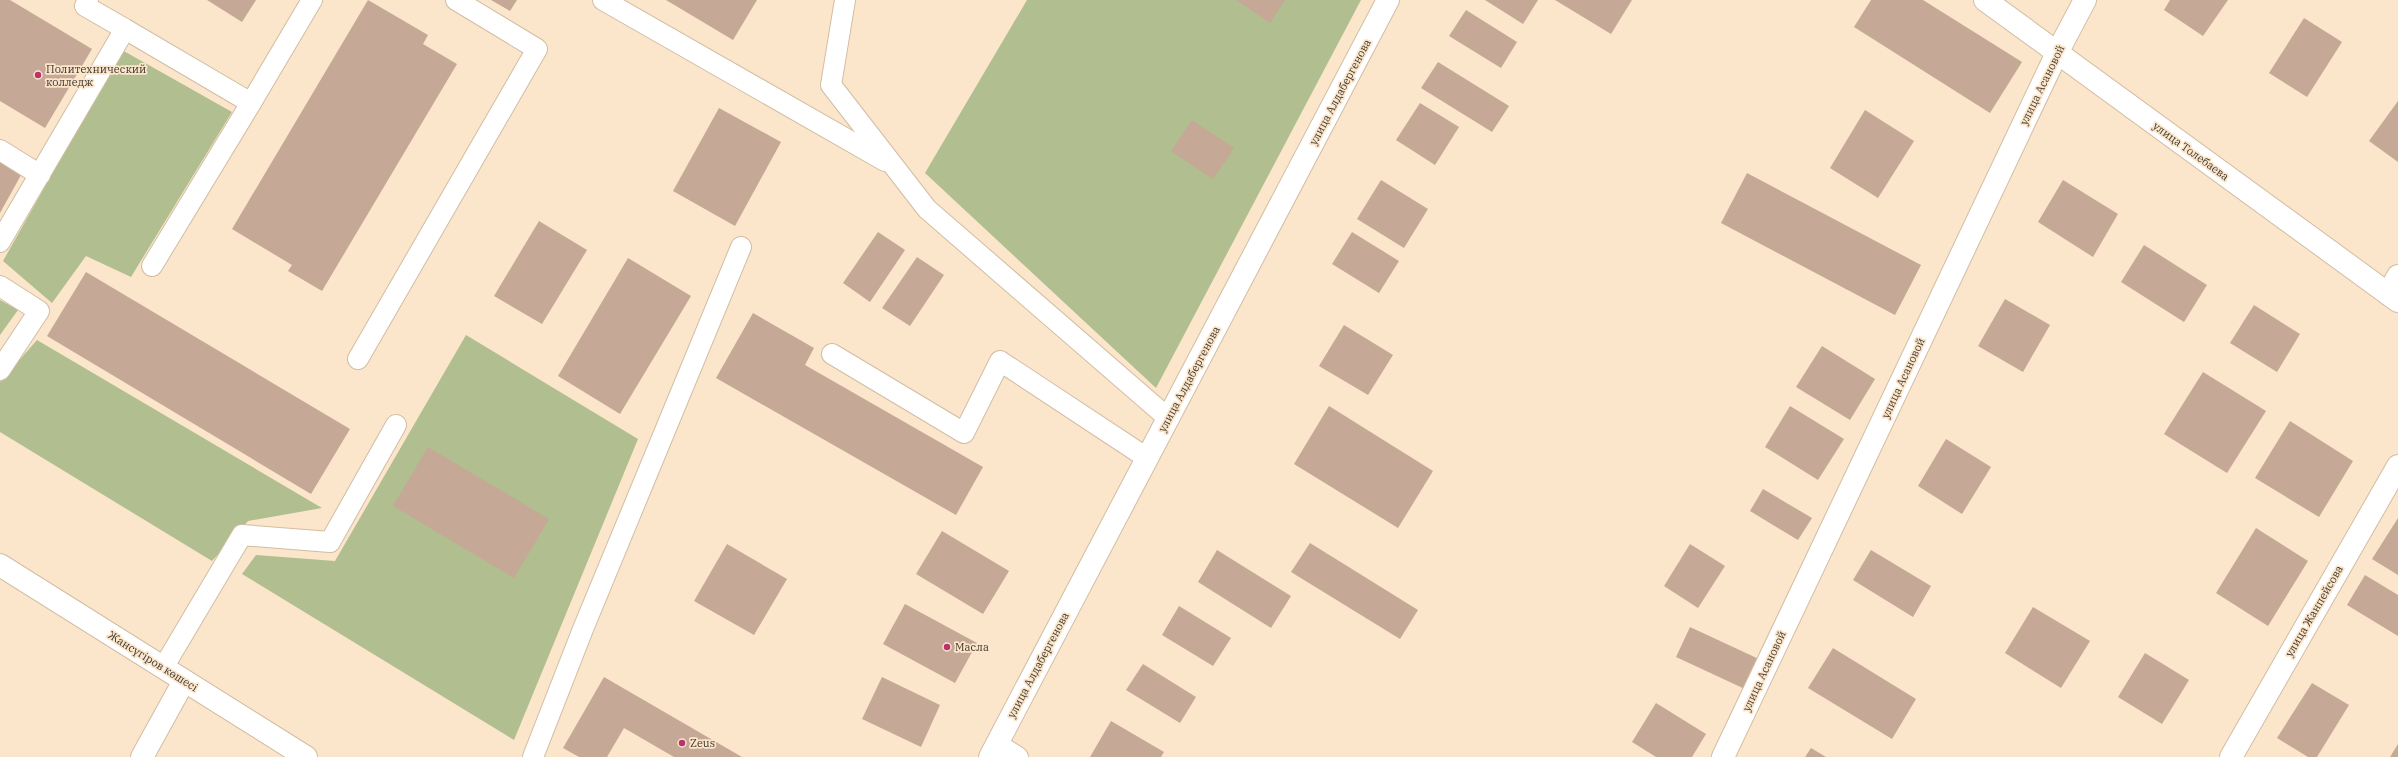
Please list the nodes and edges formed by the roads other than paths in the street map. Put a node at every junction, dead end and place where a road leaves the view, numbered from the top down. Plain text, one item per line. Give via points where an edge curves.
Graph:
1 (88, 0) edge
2 (312, 0) edge
3 (456, 0) edge
4 (603, 0) edge
5 (845, 0) edge
6 (1388, 0) edge
7 (1985, 0) edge
8 (2085, 0) edge
9 (125, 29) junction
10 (2057, 53) junction
11 (251, 103) junction
12 (0, 150) edge
13 (893, 166) junction
14 (40, 175) junction
15 (0, 242) edge
16 (741, 247) dead end
17 (152, 266) dead end
18 (0, 286) edge
19 (2395, 290) edge
20 (832, 354) dead end
21 (358, 358) dead end
22 (0, 370) edge
23 (1168, 418) junction
24 (396, 425) dead end
25 (1148, 458) junction
26 (2398, 466) edge
27 (0, 565) edge
28 (163, 668) junction
29 (184, 681) junction
30 (994, 751) edge
31 (142, 757) edge
32 (306, 757) edge
33 (533, 757) edge
34 (1018, 757) edge
35 (1723, 757) edge
36 (2231, 757) edge

1 - 9 lane via 85,6
2 - 11 lane
3 - 21 lane via 537,49
4 - 13 lane
5 - 13 lane via 832,85
6 - 23 street, улица Алдабергенова
7 - 10 street, улица Толебаева
8 - 10 street, улица Асановой
9 - 11 lane
9 - 14 lane
10 - 19 street, улица Толебаева
10 - 35 street, улица Асановой
11 - 17 lane
12 - 14 lane
13 - 23 lane via 927,209
14 - 15 lane
16 - 33 lane via 583,629
18 - 22 lane via 39,311
20 - 25 lane via 964,433 1000,361
23 - 25 street, улица Алдабергенова
24 - 28 lane via 330,542 242,535
25 - 30 street, улица Алдабергенова
26 - 36 street, улица Жанпейсова
27 - 28 street, Жансүгіров көшесі
28 - 29 street, Жансүгіров көшесі
29 - 31 street
29 - 32 street, Жансүгіров көшесі
30 - 34 lane

